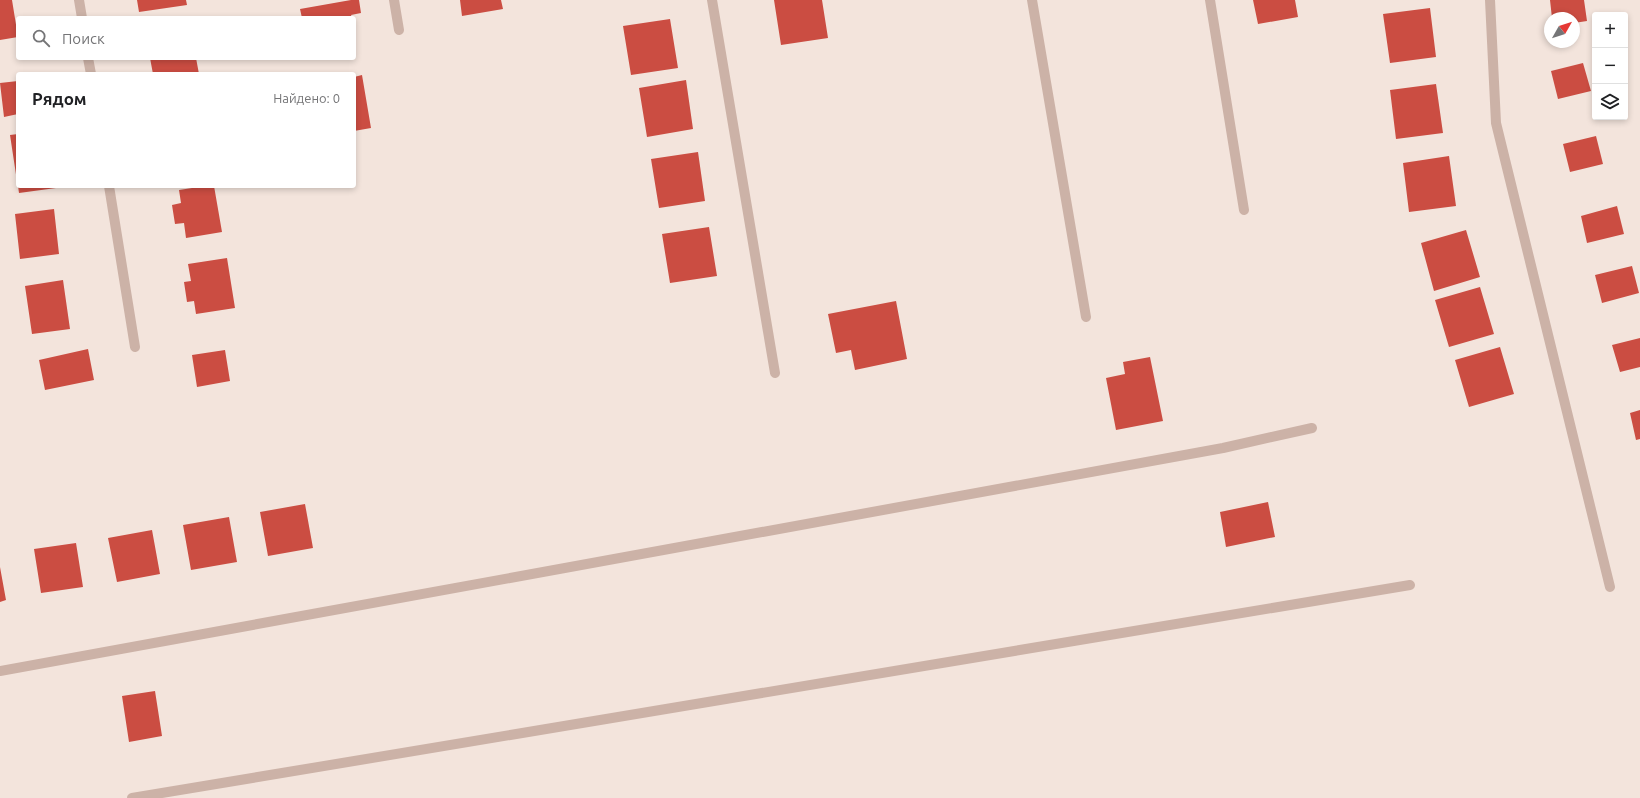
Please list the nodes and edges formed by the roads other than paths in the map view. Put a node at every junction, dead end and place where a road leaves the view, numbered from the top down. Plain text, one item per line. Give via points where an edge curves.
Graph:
1 (79, 0) edge
2 (394, 0) edge
3 (712, 0) edge
4 (1032, 0) edge
5 (1210, 0) edge
6 (1490, 0) edge
7 (82, 16) edge
8 (399, 30) dead end
9 (88, 60) edge
10 (91, 72) edge
11 (109, 188) edge
12 (1244, 210) dead end
13 (1086, 317) dead end
14 (135, 348) dead end
15 (775, 373) dead end
16 (1312, 428) dead end
17 (1410, 585) dead end
18 (1610, 587) dead end
19 (0, 672) edge
20 (132, 798) edge

1 - 7 street
2 - 8 street
3 - 15 street
4 - 13 street
5 - 12 street
6 - 18 street via 1496,123
9 - 10 street
11 - 14 street
16 - 19 street via 1223,448
17 - 20 street

